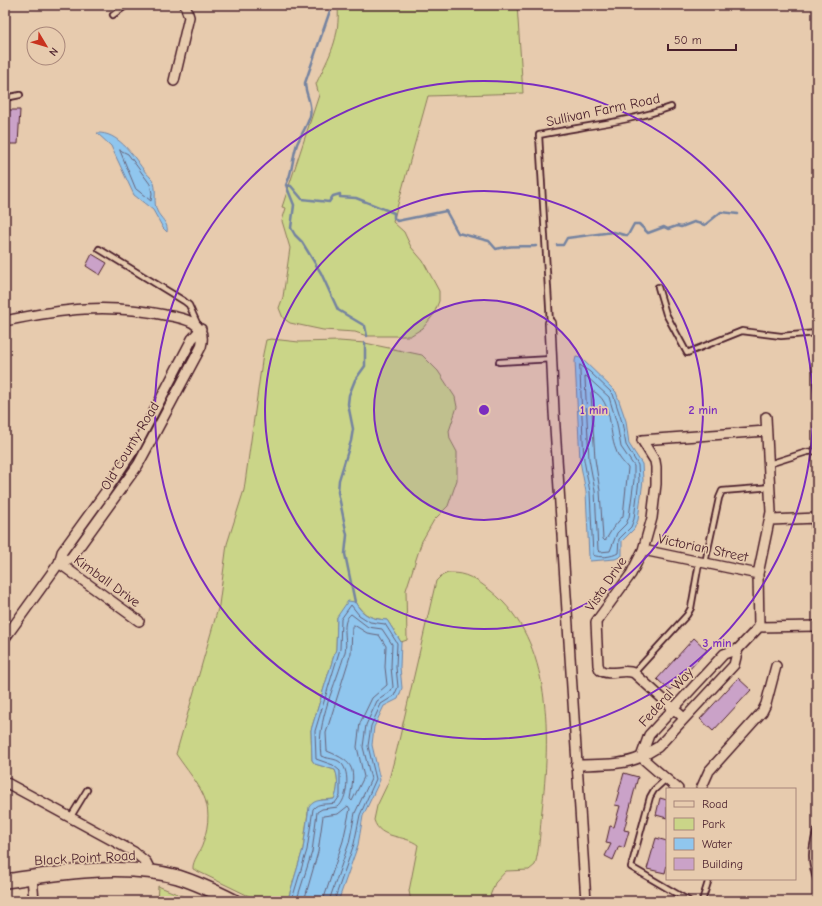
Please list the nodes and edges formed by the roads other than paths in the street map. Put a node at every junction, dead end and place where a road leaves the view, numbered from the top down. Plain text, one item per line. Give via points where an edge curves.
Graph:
1 (126, 5) edge
2 (185, 5) edge
3 (113, 15) dead end
4 (174, 81) dead end
5 (20, 95) dead end
6 (5, 98) edge
7 (671, 107) dead end
8 (99, 249) dead end
9 (658, 288) dead end
10 (5, 321) edge
11 (550, 323) joint
12 (199, 327) junction
13 (817, 333) edge
14 (552, 359) junction
15 (499, 362) dead end
16 (154, 413) junction
17 (766, 417) dead end
18 (164, 418) junction
19 (766, 431) junction
20 (817, 451) edge
21 (769, 464) junction
22 (771, 487) junction
23 (92, 511) junction
24 (101, 517) junction
25 (816, 518) edge
26 (771, 520) junction
27 (817, 534) edge
28 (643, 550) junction
29 (59, 563) junction
30 (702, 563) junction
31 (758, 574) junction
32 (139, 621) dead end
33 (817, 626) edge
34 (759, 627) junction
35 (5, 638) edge
36 (738, 649) junction
37 (776, 666) dead end
38 (634, 673) junction
39 (673, 709) junction
40 (684, 718) junction
41 (641, 757) junction
42 (576, 765) junction
43 (666, 779) junction
44 (5, 782) edge
45 (677, 788) edge
46 (701, 788) edge
47 (87, 790) dead end
48 (70, 818) junction
49 (817, 830) edge
50 (151, 872) junction
51 (32, 877) junction
52 (709, 880) edge
53 (5, 881) edge
54 (817, 881) edge
55 (34, 901) edge
56 (234, 901) edge
57 (586, 901) edge
58 (689, 901) edge
59 (702, 901) edge

1 - 3 lane
2 - 4 street via 189,17
5 - 6 lane
7 - 11 lane, Sullivan Farm Road via 653,114 539,135
8 - 12 lane via 184,301 189,305
9 - 13 lane via 666,314 687,353 742,331 781,336
10 - 12 street via 63,310 110,307 170,316
11 - 14 street
12 - 16 street, Old County Road
12 - 18 street, Old County Road via 203,336 201,347
14 - 15 lane
14 - 42 street
16 - 18 lane
16 - 23 street, Old County Road via 136,446
17 - 19 street
18 - 24 street, Old County Road via 138,465
19 - 21 street
19 - 28 street, Vista Drive via 642,440 655,461 656,474 654,508
20 - 21 lane
21 - 22 street
22 - 26 street
22 - 30 lane via 722,491
23 - 24 lane
23 - 29 street, Old County Road via 62,552
24 - 29 street, Old County Road via 71,558
25 - 26 street
25 - 27 street
26 - 31 street
28 - 30 street, Victorian Street
28 - 38 street, Vista Drive via 618,595 597,620 596,625 600,670 607,673
29 - 32 street, Kimball Drive
29 - 35 street, Old County Road
30 - 31 street, Victorian Street
30 - 38 lane via 687,615
31 - 34 street
33 - 34 street
34 - 36 street, Federal Way
36 - 39 street, Federal Way via 724,654
36 - 40 street, Federal Way via 734,665
37 - 46 street via 762,712 706,774
38 - 39 street
39 - 40 street
39 - 41 street, Federal Way via 647,738
40 - 41 street, Federal Way via 658,747
41 - 42 street, Federal Way via 619,763
41 - 43 street
42 - 57 street
43 - 45 street
43 - 58 lane via 650,797 632,867
44 - 48 street
47 - 48 lane
48 - 50 street via 134,852 146,862
49 - 54 lane via 811,860
50 - 51 main road, Black Point Road via 101,871
50 - 56 main road, Black Point Road via 185,880
51 - 53 main road, Black Point Road
51 - 55 street
52 - 59 lane

